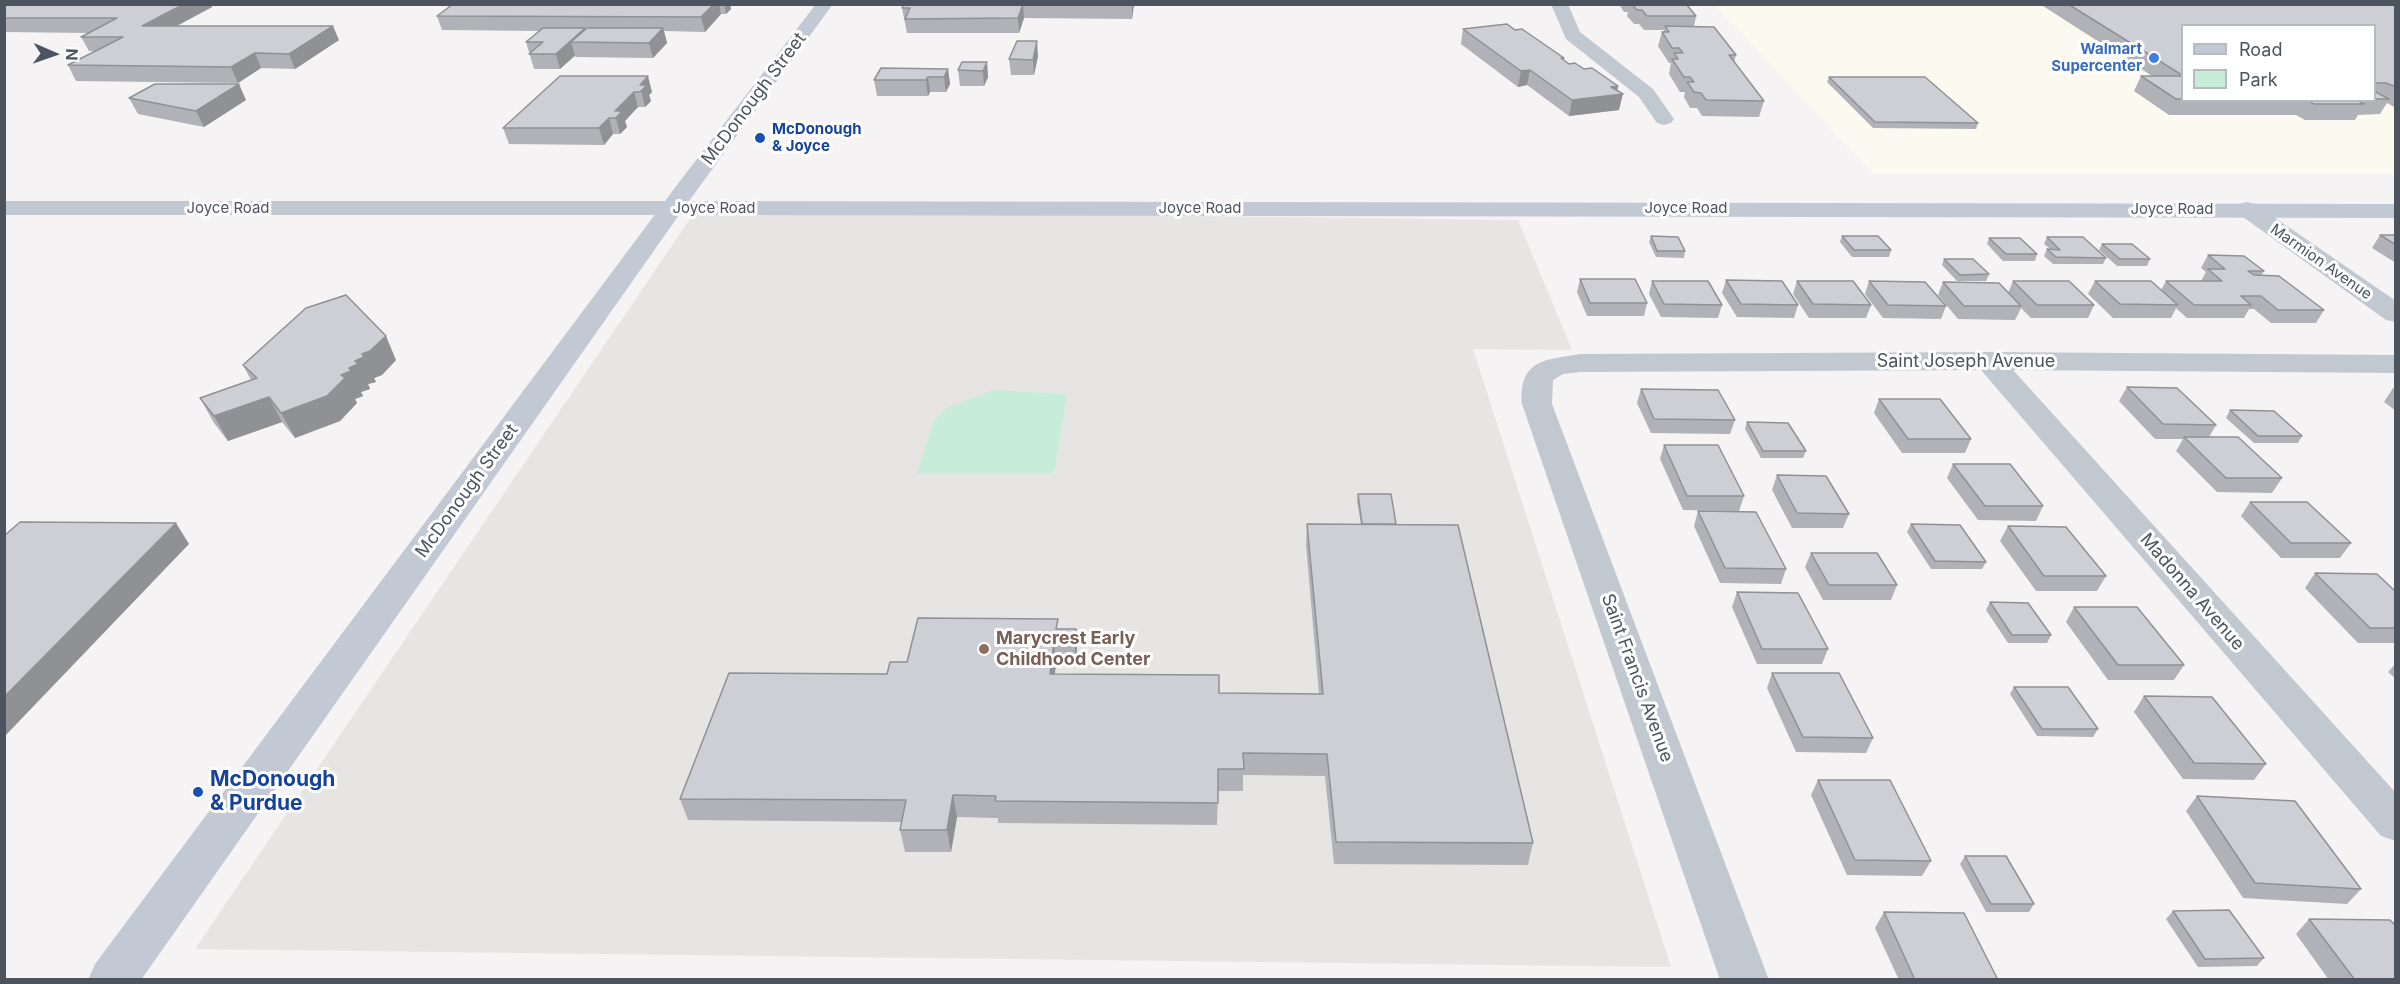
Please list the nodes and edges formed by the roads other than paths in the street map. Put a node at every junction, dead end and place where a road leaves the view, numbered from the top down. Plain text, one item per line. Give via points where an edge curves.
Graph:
1 (825, 4) edge
2 (1559, 4) edge
3 (1664, 119) dead end
4 (4, 208) edge
5 (672, 208) junction
6 (2247, 209) junction
7 (2396, 210) edge
8 (2396, 314) edge
9 (1989, 362) junction
10 (2396, 364) edge
11 (1539, 376) joint
12 (2396, 823) edge
13 (112, 980) edge
14 (1745, 980) edge

1 - 5 street, McDonough Street
2 - 3 street via 1572,35 1646,93
4 - 5 street, Joyce Road
5 - 6 street, Joyce Road
5 - 13 street, McDonough Street
6 - 7 street, Joyce Road
6 - 8 street, Marmion Avenue
9 - 10 street, Saint Joseph Avenue
9 - 11 street, Saint Joseph Avenue via 1581,363 1555,367
9 - 12 street, Madonna Avenue
11 - 14 street, Saint Francis Avenue via 1537,404

